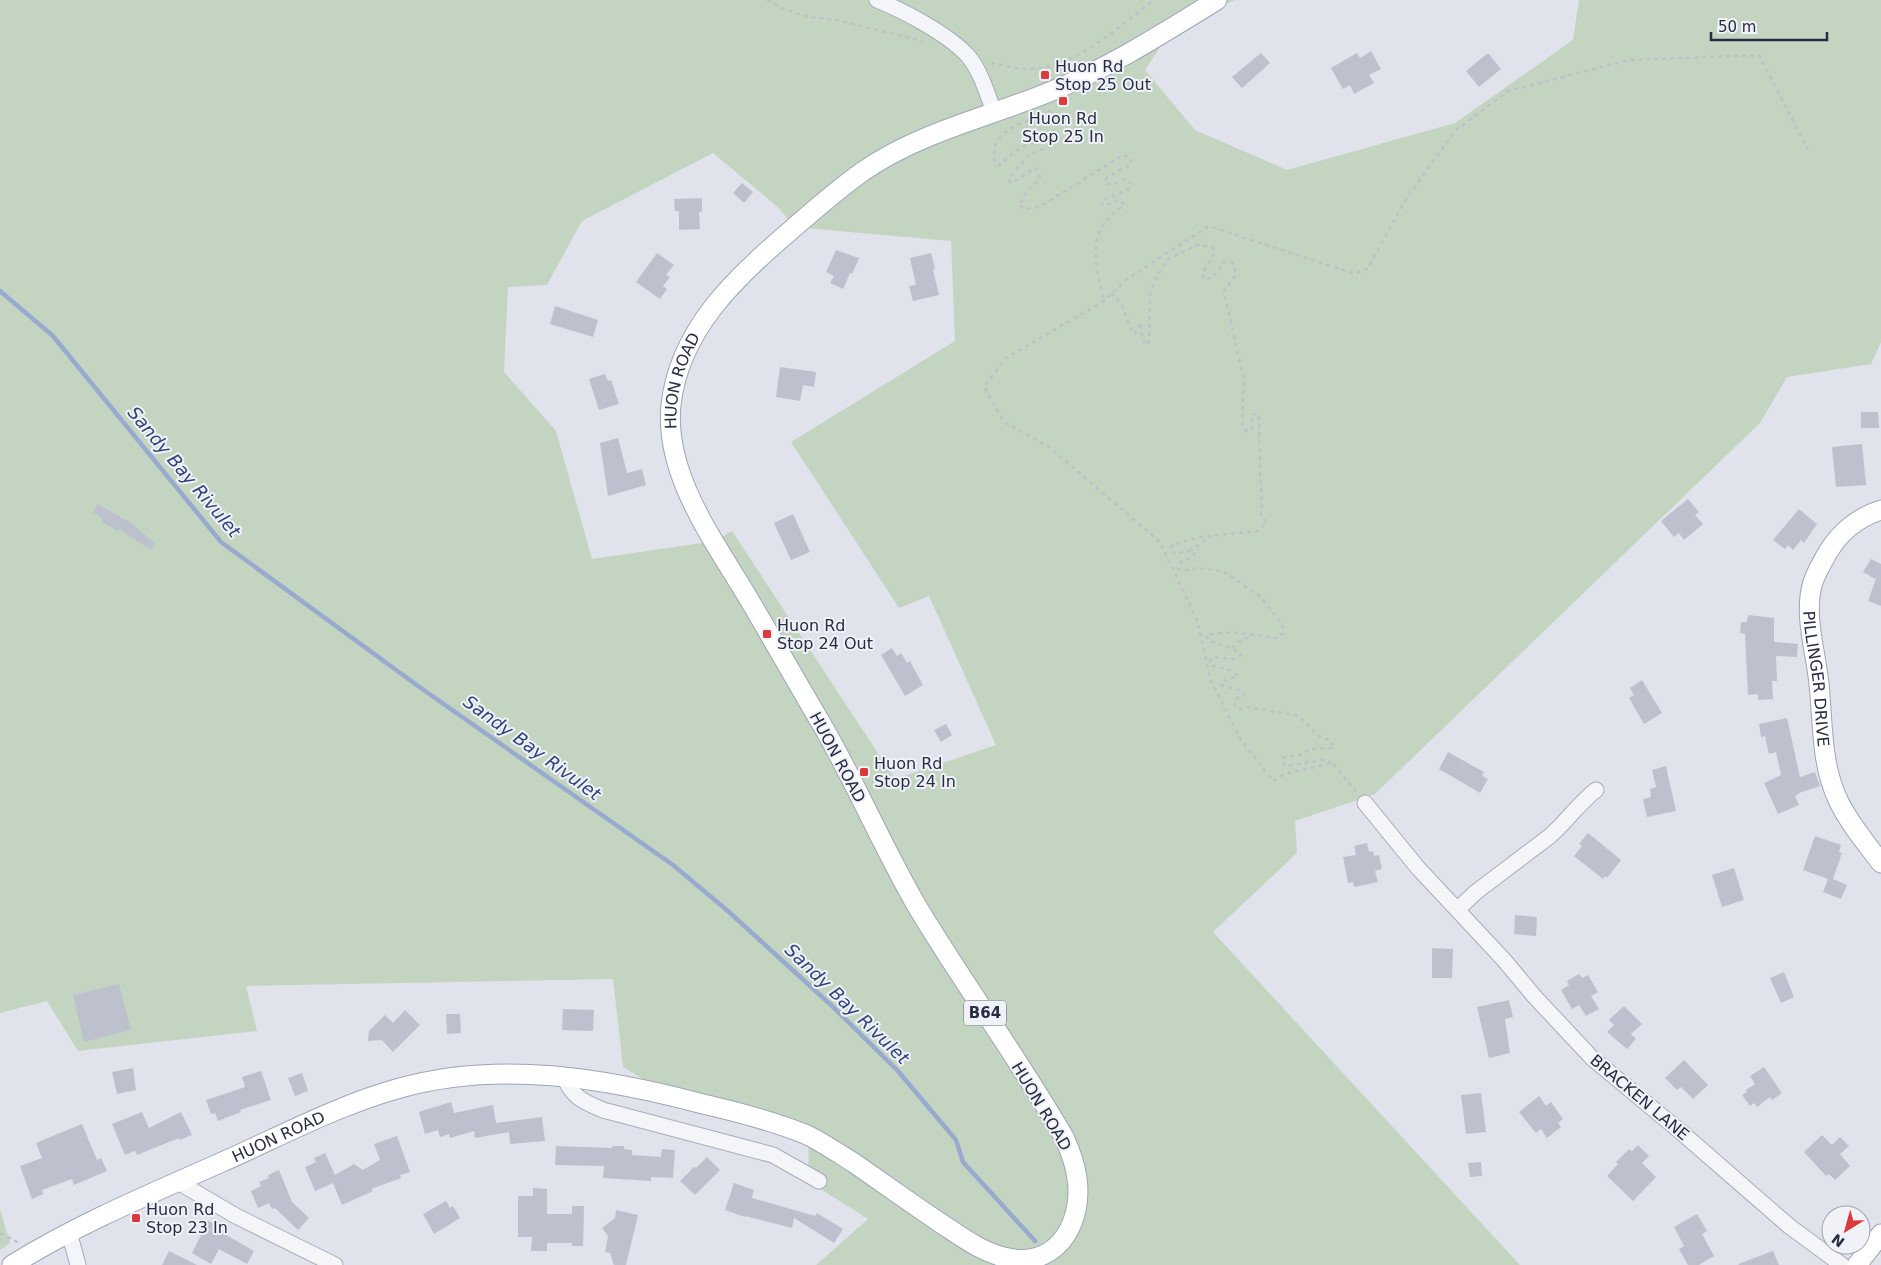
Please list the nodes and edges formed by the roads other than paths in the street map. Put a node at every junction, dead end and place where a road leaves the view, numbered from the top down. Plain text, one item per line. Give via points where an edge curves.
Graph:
1 (877, 0) edge
2 (1217, 0) edge
3 (994, 112) junction
4 (1881, 510) edge
5 (1596, 790) dead end
6 (1365, 803) road end
7 (1881, 863) edge
8 (1458, 909) junction
9 (564, 1076) junction
10 (819, 1181) dead end
11 (178, 1182) junction
12 (69, 1232) junction
13 (1881, 1234) edge
14 (12, 1265) edge
15 (78, 1265) edge
16 (335, 1265) edge
17 (1842, 1265) edge
18 (1857, 1265) edge

1 - 3 street via 956,45 979,75
2 - 3 main road, HUON ROAD / B64 via 1084,76
3 - 9 main road, HUON ROAD / B64 via 928,136 881,160 821,204 735,281 706,316 684,354 670,407 671,440 696,510 829,737 881,842 1064,1137 1078,1182 1074,1221 1061,1241 1039,1256 1020,1260 997,1255 956,1233 810,1136 686,1099
4 - 7 main road, PILLINGER DRIVE via 1844,531 1833,544 1813,584 1810,607 1830,779 1851,823
5 - 8 street via 1556,831
6 - 8 street, BRACKEN LANE via 1418,868
8 - 17 street, BRACKEN LANE via 1592,1058 1789,1226
9 - 10 street via 568,1088 587,1103 773,1155
9 - 11 main road, HUON ROAD / B64 via 506,1074 458,1077 402,1087 332,1112
11 - 12 main road, HUON ROAD / B64
11 - 16 street via 236,1216
12 - 14 main road, HUON ROAD / B64
12 - 15 street
13 - 18 main road

